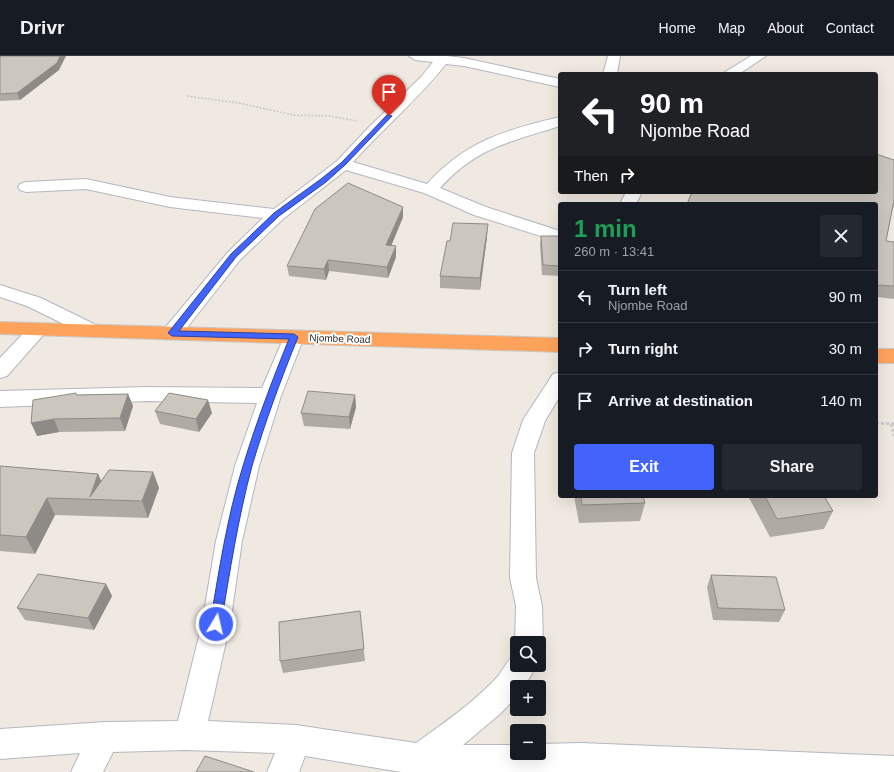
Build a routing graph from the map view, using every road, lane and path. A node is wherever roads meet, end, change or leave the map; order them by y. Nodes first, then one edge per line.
1 (415, 56) edge
2 (614, 56) edge
3 (760, 56) edge
4 (443, 59) junction
5 (610, 72) edge
6 (732, 72) edge
7 (558, 82) edge
8 (187, 96) dead end
9 (558, 122) edge
10 (378, 126) junction
11 (343, 164) junction
12 (26, 187) dead end
13 (430, 190) junction
14 (277, 215) junction
15 (558, 236) edge
16 (0, 291) edge
17 (0, 328) edge
18 (38, 329) junction
19 (91, 330) junction
20 (172, 333) junction
21 (294, 337) junction
22 (558, 345) edge
23 (878, 356) edge
24 (894, 356) edge
25 (0, 371) edge
26 (558, 382) edge
27 (270, 396) junction
28 (0, 399) edge
29 (878, 423) edge
30 (893, 424) edge
31 (894, 436) edge
32 (529, 636) edge
33 (519, 672) edge
34 (190, 734) junction
35 (105, 737) junction
36 (296, 740) junction
37 (0, 744) edge
38 (420, 759) junction
39 (582, 765) edge
40 (894, 771) edge
41 (88, 772) edge
42 (283, 772) edge

1 - 4 street
2 - 5 street
3 - 6 street
4 - 7 street
4 - 10 street
8 - 10 path
9 - 13 street
10 - 11 street
11 - 13 street
11 - 14 street
12 - 14 street
13 - 15 street
14 - 20 street
16 - 19 street
17 - 18 highway, Njombe Road
18 - 19 highway, Njombe Road
18 - 25 street
19 - 20 highway, Njombe Road
20 - 21 highway, Njombe Road
21 - 22 highway, Njombe Road
21 - 27 street
23 - 24 highway
26 - 32 street
27 - 28 street
27 - 34 street
29 - 30 path
30 - 31 path
33 - 38 street
34 - 35 street
34 - 36 street
35 - 37 street
35 - 41 street
36 - 38 street
36 - 42 street
38 - 39 street
39 - 40 street

